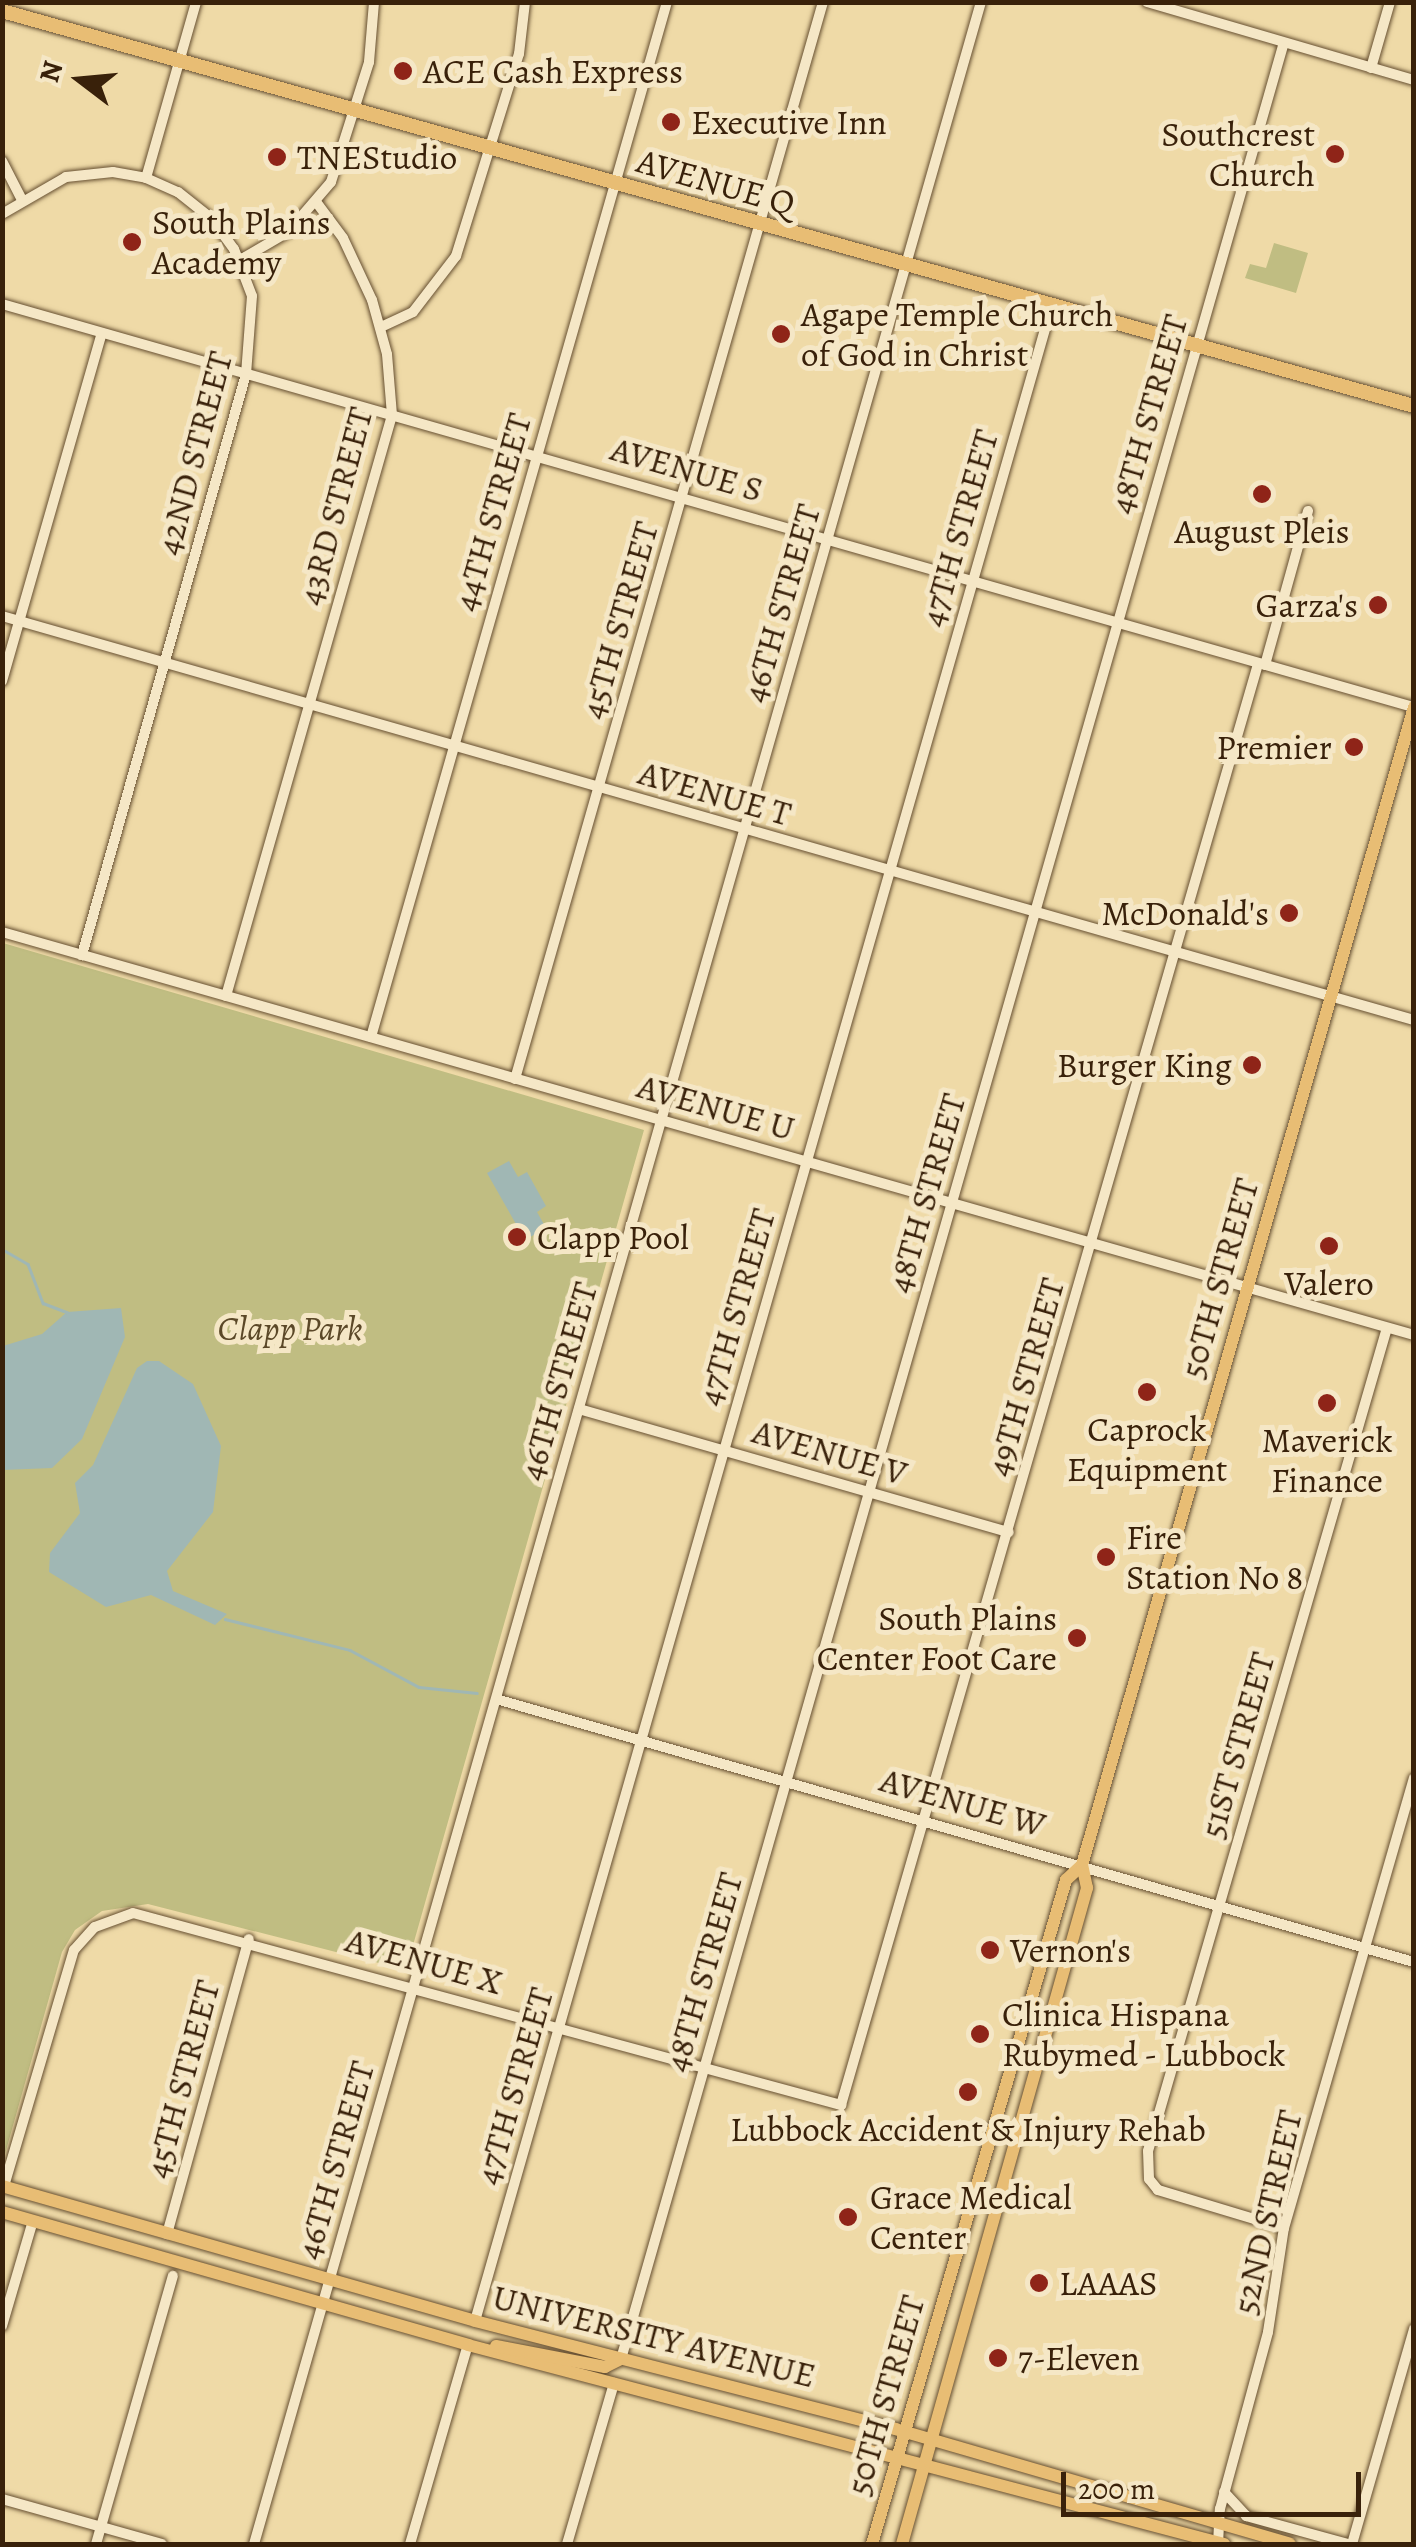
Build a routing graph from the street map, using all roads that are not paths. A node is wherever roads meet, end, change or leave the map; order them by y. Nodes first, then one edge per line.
1 (196, 2) edge
2 (374, 2) edge
3 (525, 2) edge
4 (667, 2) edge
5 (824, 2) edge
6 (981, 2) edge
7 (1147, 2) edge
8 (1390, 2) edge
9 (2, 12) edge
10 (1284, 43) junction
11 (179, 62) junction
12 (1371, 68) junction
13 (1414, 80) edge
14 (356, 111) junction
15 (492, 150) junction
16 (2, 162) edge
17 (146, 178) junction
18 (614, 184) junction
19 (22, 198) junction
20 (317, 203) junction
21 (2, 214) edge
22 (760, 226) junction
23 (240, 260) junction
24 (906, 266) junction
25 (2, 304) edge
26 (1051, 308) junction
27 (380, 327) junction
28 (102, 333) junction
29 (1196, 348) junction
30 (246, 374) junction
31 (1414, 406) edge
32 (392, 415) junction
33 (538, 454) junction
34 (683, 496) junction
35 (1308, 511) dead end
36 (828, 538) junction
37 (972, 580) junction
38 (2, 616) edge
39 (20, 621) junction
40 (1118, 621) junction
41 (164, 662) junction
42 (1262, 664) junction
43 (2, 681) edge
44 (309, 704) junction
45 (1413, 707) edge
46 (454, 746) junction
47 (599, 788) junction
48 (744, 830) junction
49 (890, 871) junction
50 (1035, 912) junction
51 (2, 932) edge
52 (1176, 952) junction
53 (82, 955) junction
54 (226, 996) junction
55 (1331, 996) junction
56 (1414, 1020) edge
57 (371, 1038) junction
58 (515, 1079) junction
59 (661, 1120) junction
60 (806, 1162) junction
61 (951, 1203) junction
62 (1092, 1244) junction
63 (1247, 1288) junction
64 (1386, 1328) junction
65 (1414, 1335) edge
66 (578, 1409) junction
67 (724, 1450) junction
68 (869, 1492) junction
69 (1009, 1532) junction
70 (496, 1699) junction
71 (641, 1740) junction
72 (1414, 1778) edge
73 (786, 1780) junction
74 (926, 1820) junction
75 (1082, 1865) junction
76 (1219, 1906) junction
77 (249, 1939) junction
78 (1365, 1948) junction
79 (1414, 1962) edge
80 (414, 1986) junction
81 (558, 2028) junction
82 (703, 2070) junction
83 (841, 2105) joint
84 (3, 2186) edge
85 (2, 2212) edge
86 (33, 2221) junction
87 (1284, 2228) junction
88 (167, 2234) junction
89 (174, 2276) dead end
90 (330, 2280) junction
91 (323, 2304) junction
92 (475, 2321) junction
93 (2, 2326) edge
94 (1414, 2329) edge
95 (468, 2345) junction
96 (621, 2359) junction
97 (614, 2382) junction
98 (733, 2386) junction
99 (728, 2409) junction
100 (905, 2432) junction
101 (932, 2440) junction
102 (898, 2454) junction
103 (926, 2462) junction
104 (1224, 2492) junction
105 (2, 2500) edge
106 (1218, 2524) junction
107 (101, 2528) junction
108 (96, 2544) edge
109 (162, 2544) edge
110 (254, 2544) edge
111 (410, 2544) edge
112 (567, 2544) edge
113 (872, 2544) edge
114 (902, 2544) edge
115 (1220, 2544) edge
116 (1290, 2544) edge
117 (1350, 2544) edge

1 - 11 street
2 - 14 street
3 - 15 street
4 - 18 street, 44TH STREET
5 - 22 street, 45TH STREET
6 - 24 street, 46TH STREET
7 - 10 street
8 - 12 street
9 - 11 highway, AVENUE Q
10 - 12 street
10 - 29 street, 48TH STREET
11 - 14 highway, AVENUE Q
11 - 17 street
12 - 13 street
14 - 15 highway, AVENUE Q
14 - 20 street
15 - 18 highway, AVENUE Q
15 - 27 street
16 - 19 street
17 - 19 street
17 - 23 street
18 - 22 highway, AVENUE Q
18 - 33 street, 44TH STREET
19 - 21 street
20 - 23 street
20 - 27 street, 43RD STREET
22 - 24 highway, AVENUE Q
22 - 34 street, 45TH STREET
23 - 30 street, 42ND STREET
24 - 26 highway, AVENUE Q
24 - 36 street, 46TH STREET
25 - 28 street, AVENUE S
26 - 29 highway, AVENUE Q
26 - 37 street, 47TH STREET
27 - 32 street, 43RD STREET
28 - 30 street, AVENUE S
28 - 39 street
29 - 31 highway, AVENUE Q
29 - 40 street, 48TH STREET
30 - 32 street, AVENUE S
30 - 41 street, 42ND STREET
32 - 33 street, AVENUE S
32 - 44 street, 43RD STREET
33 - 34 street, AVENUE S
33 - 46 street, 44TH STREET
34 - 36 street, AVENUE S
34 - 47 street, 45TH STREET
35 - 42 street, 49TH STREET
36 - 37 street, AVENUE S
36 - 48 street, 46TH STREET
37 - 40 street, AVENUE S
37 - 49 street, 47TH STREET
38 - 39 street, AVENUE T
39 - 41 street, AVENUE T
39 - 43 street
40 - 42 street, AVENUE S
40 - 50 street, 48TH STREET
41 - 44 street, AVENUE T
41 - 53 street, 42ND STREET
42 - 45 street, AVENUE S
42 - 52 street, 49TH STREET
44 - 46 street, AVENUE T
44 - 54 street, 43RD STREET
45 - 55 main road, 50TH STREET
46 - 47 street, AVENUE T
46 - 57 street, 44TH STREET
47 - 48 street, AVENUE T
47 - 58 street, 45TH STREET
48 - 49 street, AVENUE T
48 - 59 street, 46TH STREET
49 - 50 street, AVENUE T
49 - 60 street, 47TH STREET
50 - 52 street, AVENUE T
50 - 61 street, 48TH STREET
51 - 53 street, AVENUE U
52 - 55 street, AVENUE T
52 - 62 street, 49TH STREET
53 - 54 street, AVENUE U
54 - 57 street, AVENUE U
55 - 56 street, AVENUE T
55 - 63 main road, 50TH STREET
57 - 58 street, AVENUE U
58 - 59 street, AVENUE U
59 - 60 street, AVENUE U
59 - 66 street, 46TH STREET
60 - 61 street, AVENUE U
60 - 67 street, 47TH STREET
61 - 62 street, AVENUE U
61 - 68 street, 48TH STREET
62 - 63 street, AVENUE U
62 - 69 street, 49TH STREET
63 - 64 street, AVENUE U
63 - 75 main road, 50TH STREET
64 - 65 street, AVENUE U
64 - 76 street, 51ST STREET
66 - 67 street, AVENUE V
66 - 70 street, 46TH STREET
67 - 68 street, AVENUE V
67 - 71 street, 47TH STREET
68 - 69 street, AVENUE V
68 - 73 street, 48TH STREET
69 - 74 street, 49TH STREET
70 - 71 street, AVENUE W
70 - 80 street, 46TH STREET
71 - 73 street, AVENUE W
71 - 81 street, 47TH STREET
72 - 78 street, 52ND STREET
73 - 74 street, AVENUE W
73 - 82 street, 48TH STREET
74 - 75 street, AVENUE W
74 - 83 street, 49TH STREET
75 - 76 street, AVENUE W
75 - 100 main road, 50TH STREET
75 - 101 main road, 50TH STREET
76 - 78 street, AVENUE W
76 - 87 street, 51ST STREET
77 - 80 street, AVENUE X
77 - 84 street, AVENUE X
77 - 88 street, 45TH STREET
78 - 79 street, AVENUE W
78 - 87 street, 52ND STREET
80 - 81 street, AVENUE X
80 - 90 street, 46TH STREET
81 - 82 street, AVENUE X
81 - 92 street, 47TH STREET
82 - 83 street, AVENUE X
82 - 96 street, 48TH STREET
84 - 88 main road, UNIVERSITY AVENUE
85 - 86 main road, UNIVERSITY AVENUE
86 - 91 main road, UNIVERSITY AVENUE
86 - 93 street
87 - 104 street, 52ND STREET
88 - 90 main road, UNIVERSITY AVENUE
89 - 107 street
90 - 91 street, 46TH STREET
90 - 92 main road, UNIVERSITY AVENUE
91 - 95 main road, UNIVERSITY AVENUE
91 - 110 street, 46TH STREET
92 - 96 main road, UNIVERSITY AVENUE
94 - 117 street
95 - 96 main road
95 - 97 main road, UNIVERSITY AVENUE
95 - 111 street
96 - 98 main road, UNIVERSITY AVENUE
97 - 99 main road, UNIVERSITY AVENUE
97 - 112 street
98 - 99 main road
98 - 100 main road, UNIVERSITY AVENUE
99 - 102 main road, UNIVERSITY AVENUE
100 - 101 main road, UNIVERSITY AVENUE
100 - 102 main road, 50TH STREET
101 - 103 main road, 50TH STREET
101 - 106 main road, UNIVERSITY AVENUE
102 - 103 main road, UNIVERSITY AVENUE
102 - 113 main road, 50TH STREET
103 - 114 main road, 50TH STREET
103 - 115 main road, UNIVERSITY AVENUE
104 - 106 street, 52ND STREET
104 - 117 street
105 - 107 street
106 - 115 street, 52ND STREET
106 - 116 main road, UNIVERSITY AVENUE
107 - 108 street
107 - 109 street

